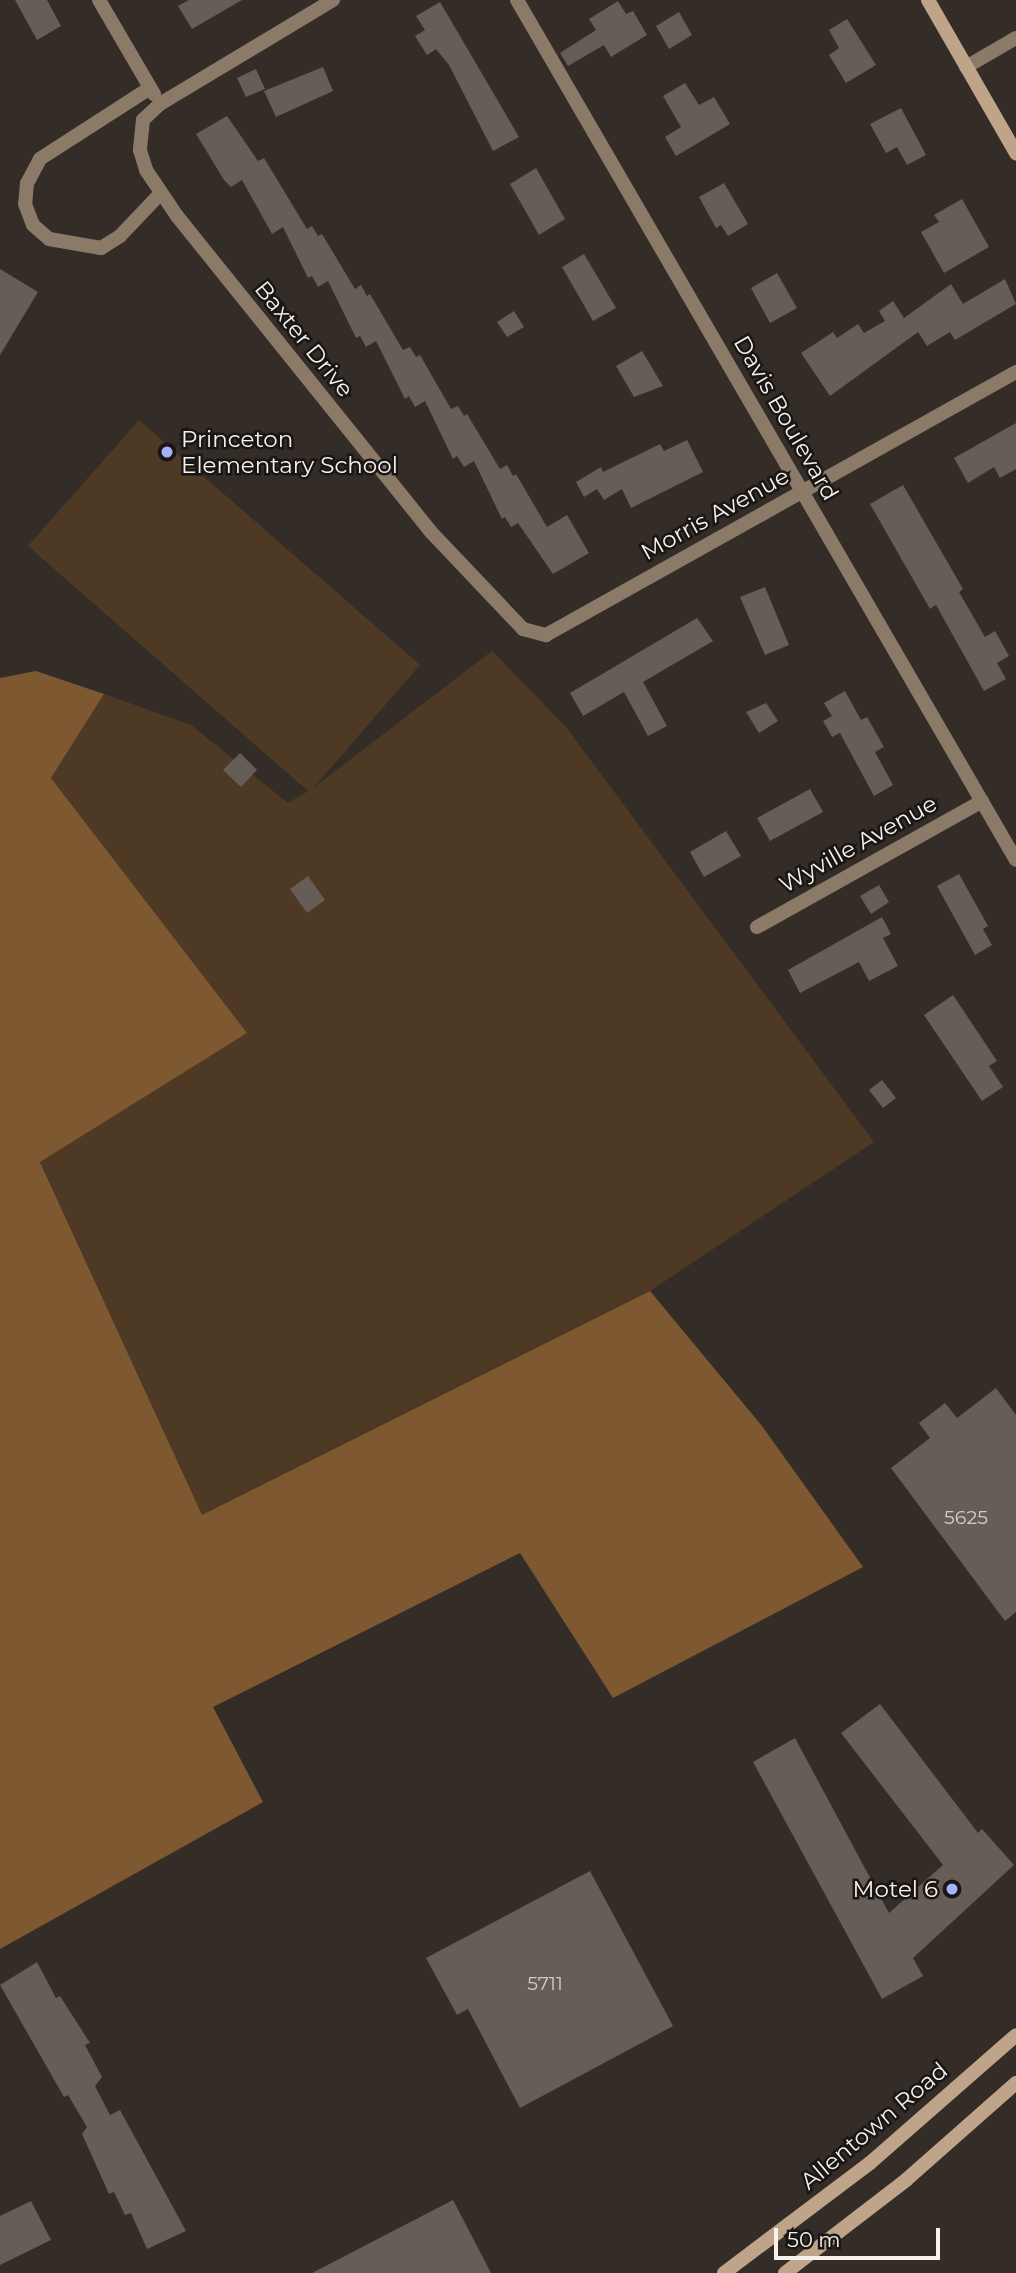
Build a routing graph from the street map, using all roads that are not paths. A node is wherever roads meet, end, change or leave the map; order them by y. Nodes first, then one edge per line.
1 (99, 0) edge
2 (333, 0) edge
3 (517, 0) edge
4 (928, 0) edge
5 (1016, 38) edge
6 (966, 66) junction
7 (150, 88) junction
8 (160, 104) junction
9 (1016, 153) edge
10 (162, 193) junction
11 (1016, 372) edge
12 (803, 492) junction
13 (546, 635) joint
14 (982, 801) junction
15 (1016, 860) edge
16 (757, 927) dead end
17 (1016, 2035) edge
18 (1016, 2083) edge
19 (724, 2273) edge
20 (785, 2273) edge

1 - 7 street
2 - 8 street
3 - 12 street, Davis Boulevard
4 - 6 main road
5 - 6 street
6 - 9 main road
7 - 8 street
7 - 10 street
8 - 10 street, Baxter Drive
10 - 13 street, Baxter Drive
11 - 12 street, Morris Avenue
12 - 13 street, Morris Avenue
12 - 14 street, Davis Boulevard
14 - 15 street, Davis Boulevard
14 - 16 street, Wyville Avenue
17 - 19 main road, Allentown Road
18 - 20 main road

